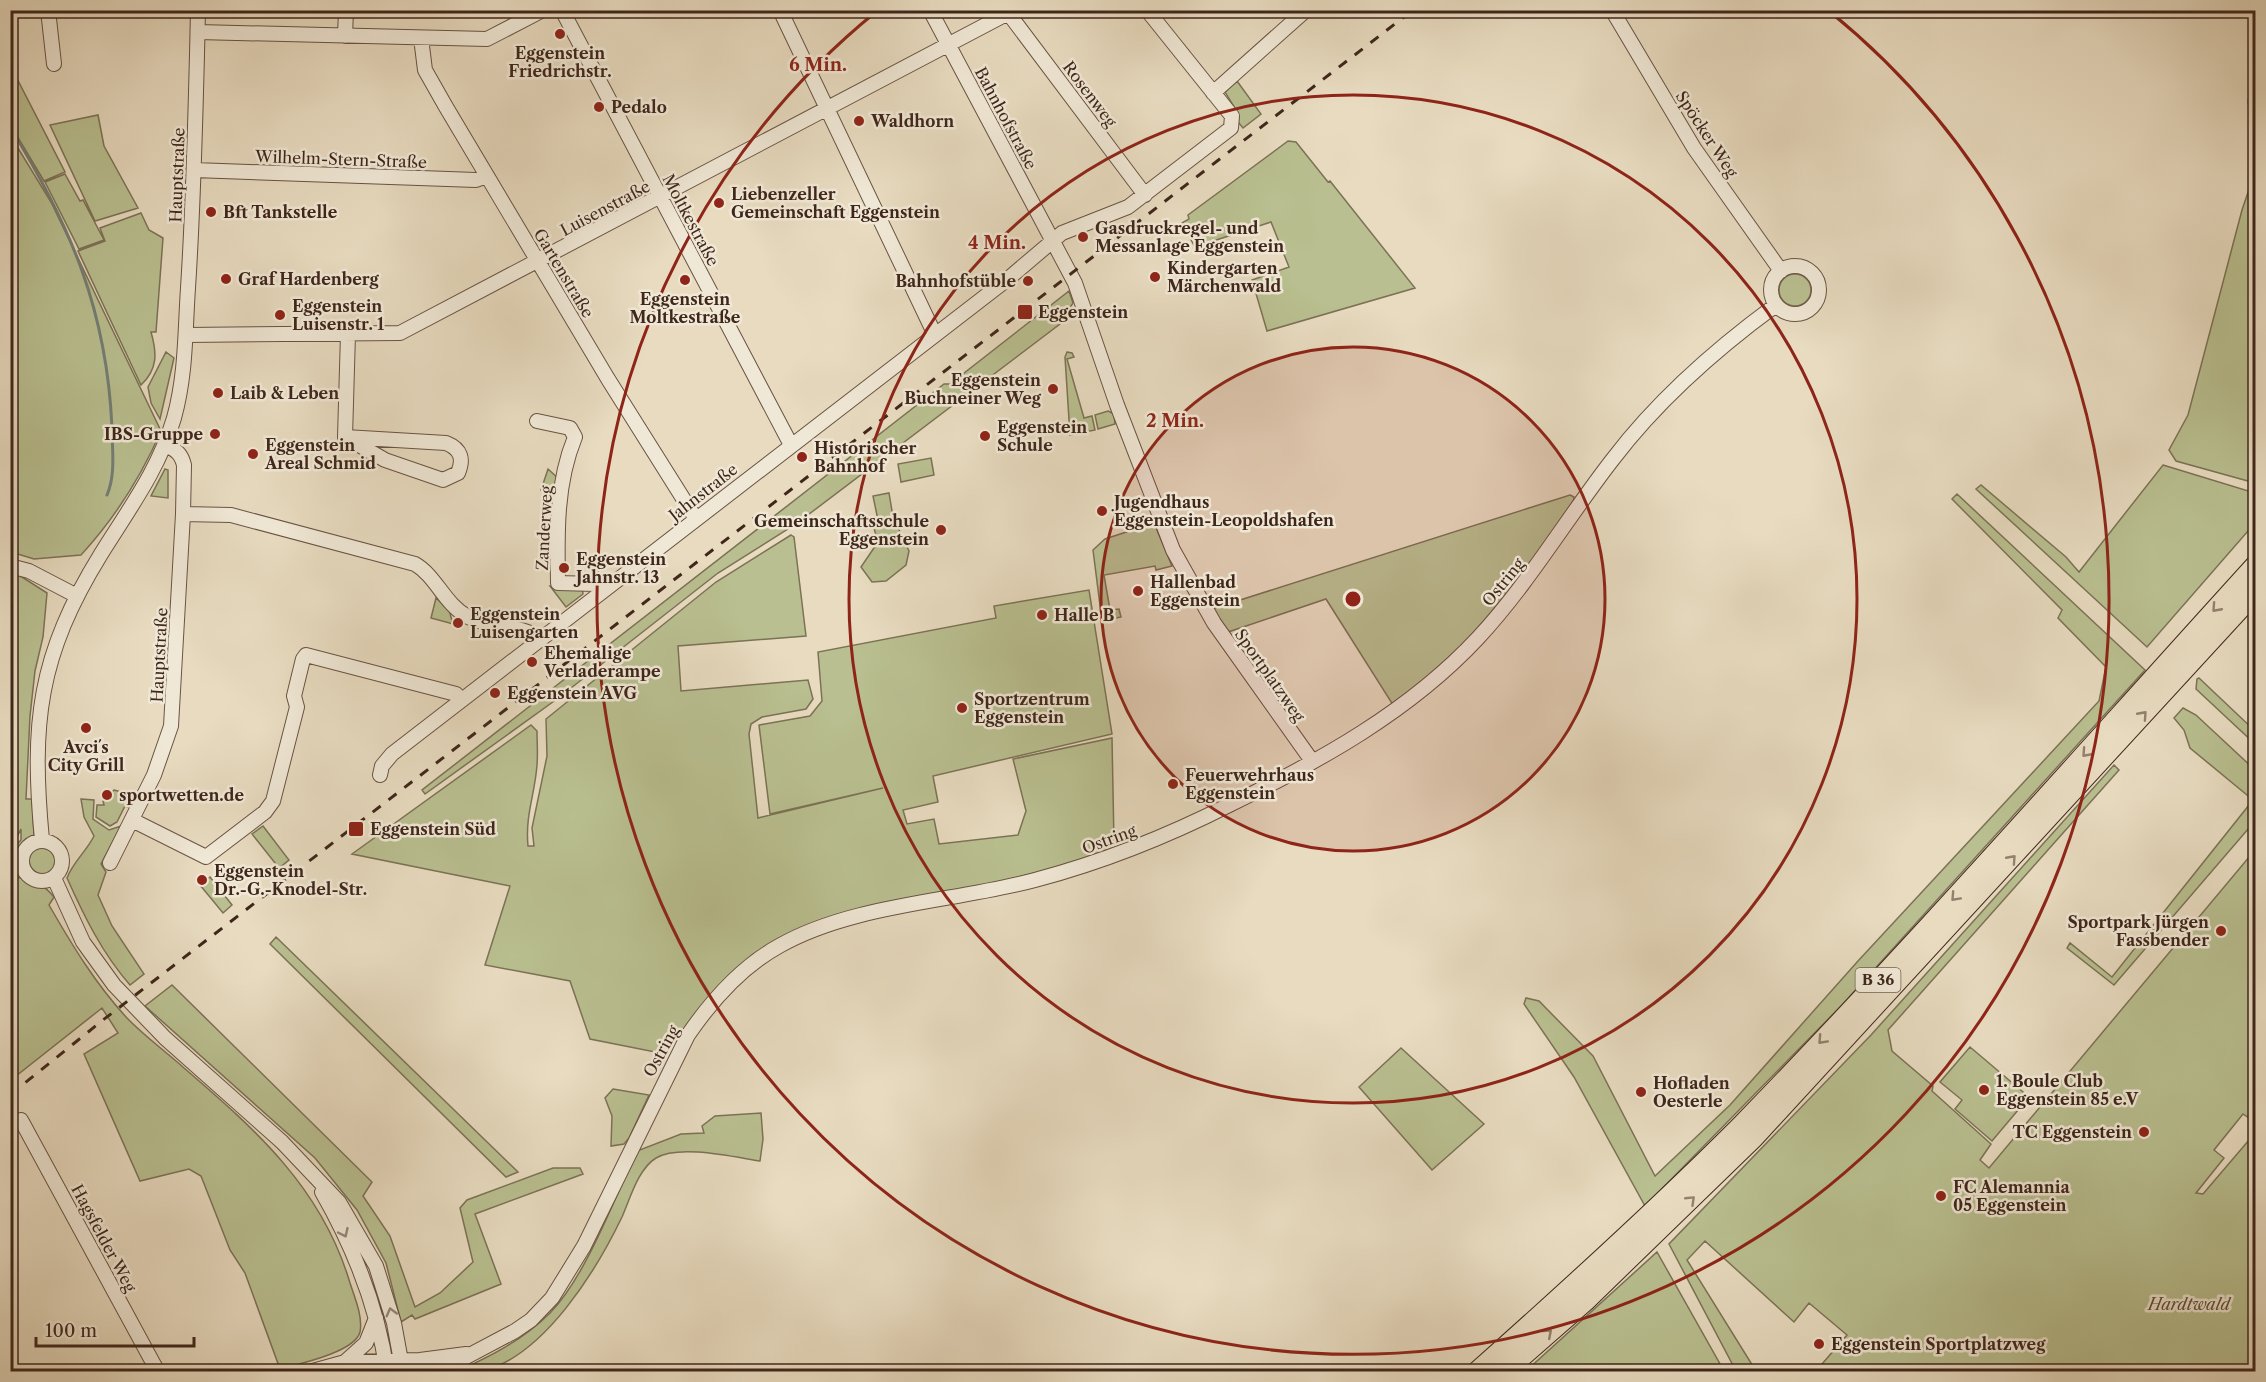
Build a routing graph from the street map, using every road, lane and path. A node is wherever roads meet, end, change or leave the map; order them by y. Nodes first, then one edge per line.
1 (48, 10) edge
2 (198, 10) edge
3 (346, 10) edge
4 (543, 10) edge
5 (562, 10) edge
6 (780, 10) edge
7 (930, 10) edge
8 (1147, 10) edge
9 (1306, 10) edge
10 (1612, 10) edge
11 (1012, 12) edge
12 (198, 32) junction
13 (345, 36) junction
14 (421, 38) junction
15 (948, 45) junction
16 (54, 64) dead end
17 (1213, 93) junction
18 (826, 110) junction
19 (194, 170) junction
20 (487, 176) junction
21 (1145, 195) junction
22 (660, 197) junction
23 (1052, 241) junction
24 (538, 262) junction
25 (1781, 271) junction
26 (1776, 305) junction
27 (348, 334) junction
28 (186, 335) junction
29 (935, 335) junction
30 (537, 421) dead end
31 (345, 437) junction
32 (165, 445) junction
33 (792, 445) junction
34 (183, 514) junction
35 (696, 519) junction
36 (2256, 565) edge
37 (10, 566) edge
38 (2256, 591) edge
39 (602, 592) junction
40 (77, 596) junction
41 (540, 639) junction
42 (461, 700) junction
43 (1312, 761) junction
44 (380, 775) dead end
45 (132, 820) junction
46 (42, 840) junction
47 (110, 863) dead end
48 (23, 868) junction
49 (10, 875) edge
50 (54, 878) junction
51 (21, 1120) dead end
52 (310, 1173) junction
53 (376, 1318) junction
54 (469, 1354) junction
55 (345, 1362) junction
56 (386, 1366) edge
57 (403, 1366) edge
58 (158, 1371) edge
59 (309, 1371) edge
60 (435, 1371) edge
61 (1477, 1371) edge
62 (1504, 1371) edge

1 - 16 street
2 - 12 street, Hauptstraße
3 - 13 street
4 - 14 street
5 - 22 street, Moltkestraße
6 - 18 street
7 - 15 street, Bahnhofstraße
8 - 17 street, Jahnstraße
9 - 17 street
10 - 25 street, Spöcker Weg
11 - 15 street, Luisenstraße
11 - 21 street, Rosenweg
12 - 13 street
12 - 19 street, Hauptstraße
13 - 14 street
14 - 20 street, Gartenstraße
15 - 18 street, Luisenstraße
15 - 23 street, Bahnhofstraße
17 - 21 street, Jahnstraße
18 - 22 street, Luisenstraße
18 - 29 street
19 - 20 street, Wilhelm-Stern-Straße
19 - 28 street, Hauptstraße
20 - 24 street, Gartenstraße
21 - 23 street, Jahnstraße
22 - 24 street, Luisenstraße
22 - 33 street, Moltkestraße
23 - 29 street, Jahnstraße
23 - 43 street, Sportplatzweg
24 - 27 street, Luisenstraße
24 - 35 street, Gartenstraße
25 - 26 street
25 - 26 street
26 - 43 street, Ostring
27 - 28 street, Luisenstraße
27 - 31 street
28 - 32 street, Hauptstraße
29 - 33 street, Jahnstraße
30 - 39 street, Zanderweg
31 - 31 street
32 - 34 street, Hauptstraße
32 - 40 street, Hauptstraße
33 - 35 street, Jahnstraße
34 - 41 street
34 - 45 street, Hauptstraße
35 - 39 street, Jahnstraße
36 -> 61 highway, B 36
37 - 40 street
62 -> 38 highway, B 36
39 - 41 street, Jahnstraße
40 - 46 street, Hauptstraße
41 - 42 street, Jahnstraße
42 - 44 street, Jahnstraße
42 - 45 street
43 - 54 street, Ostring
45 - 47 street, Hauptstraße
46 - 48 street
46 - 50 street
48 - 49 street
48 - 50 street
50 - 52 street
51 - 58 street, Hagsfelder Weg
52 -> 53 street
57 -> 52 street
53 - 55 street
53 - 56 street
54 - 57 street, Ostring
54 - 60 street, Ostring
55 - 56 street
55 - 59 street
56 - 57 street, Ostring

